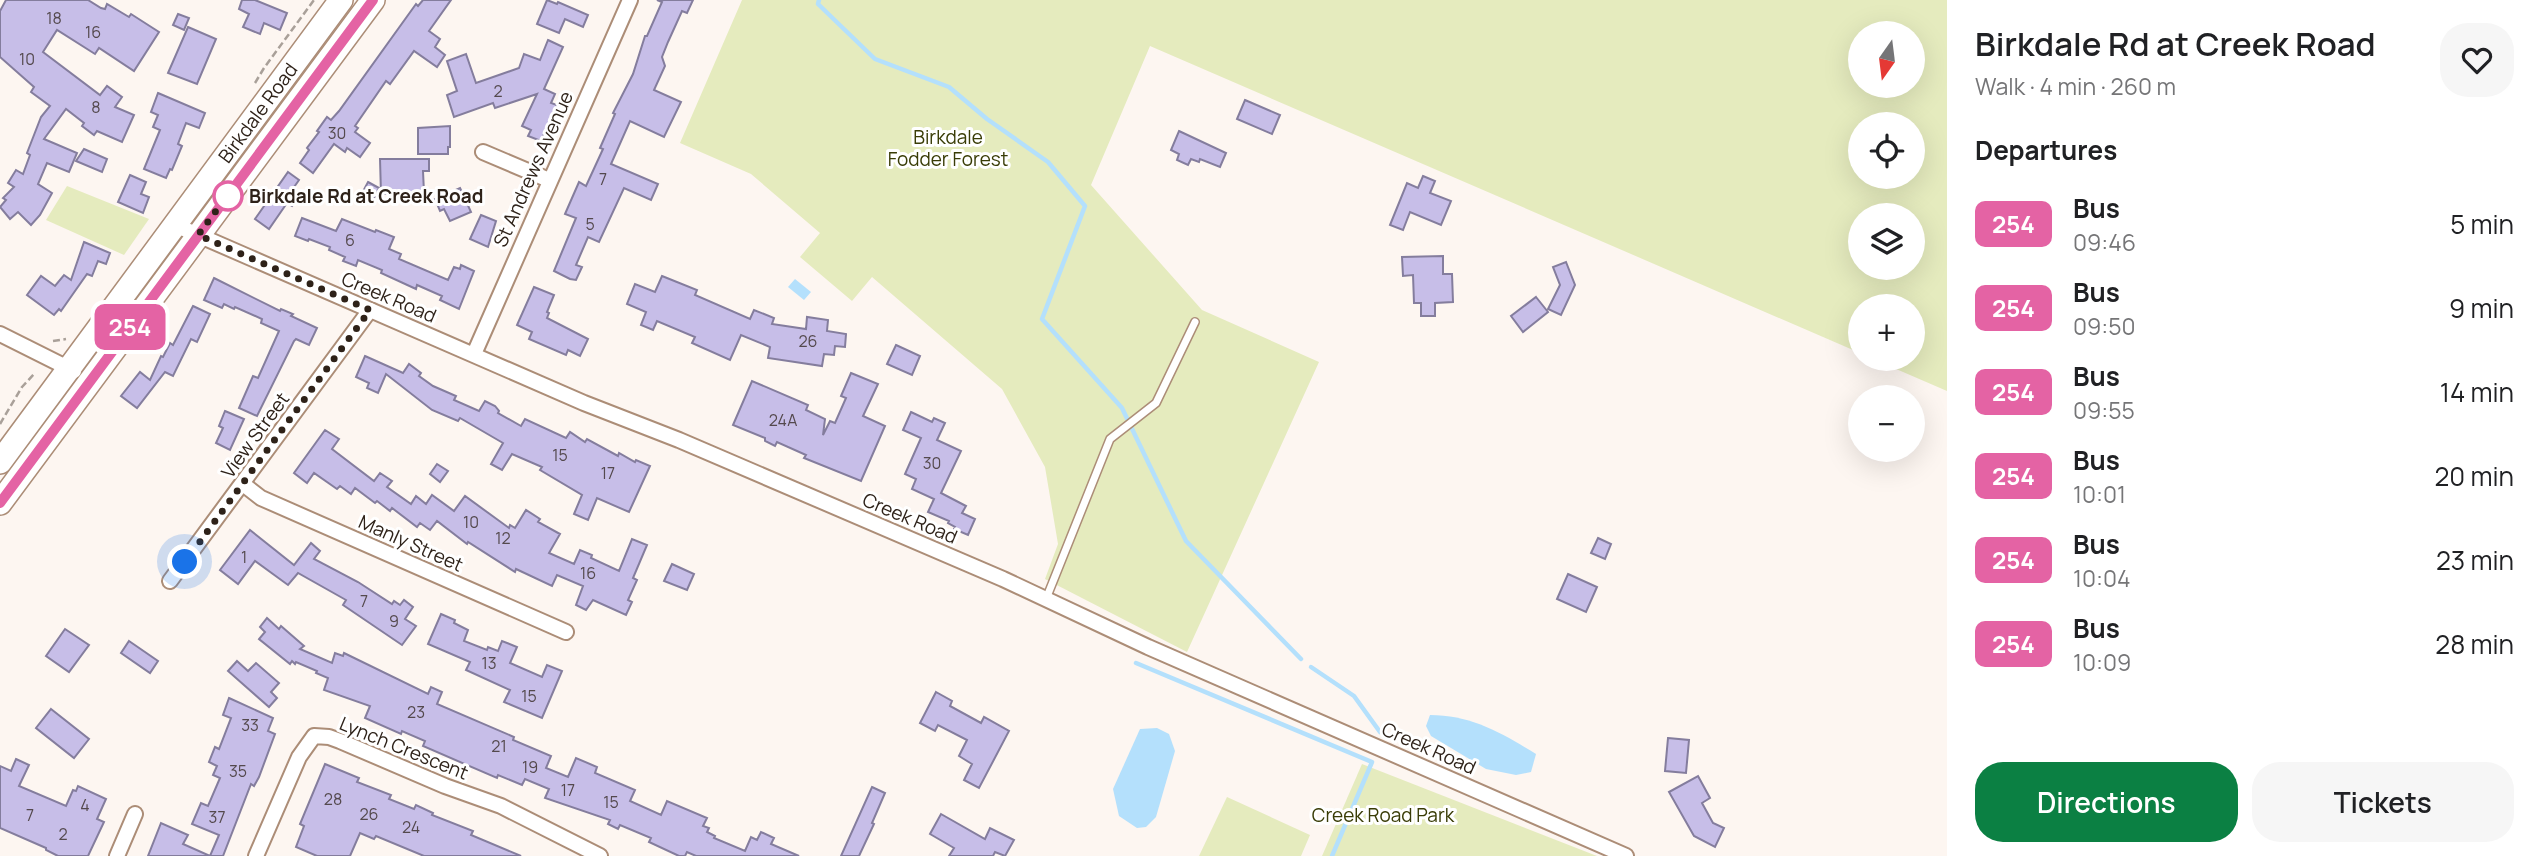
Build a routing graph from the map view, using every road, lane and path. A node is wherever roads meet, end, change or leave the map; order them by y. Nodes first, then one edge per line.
1 (341, 0) edge
2 (373, 0) edge
3 (630, 0) edge
4 (483, 152) dead end
5 (549, 180) junction
6 (175, 225) junction
7 (198, 235) junction
8 (370, 310) junction
9 (1195, 322) dead end
10 (0, 334) edge
11 (474, 354) junction
12 (69, 369) junction
13 (35, 373) dead end
14 (91, 380) junction
15 (0, 424) edge
16 (0, 462) edge
17 (243, 484) junction
18 (0, 503) edge
19 (170, 581) dead end
20 (1046, 599) junction
21 (566, 632) dead end
22 (135, 814) dead end
23 (117, 856) edge
24 (256, 856) edge
25 (600, 856) edge
26 (1626, 856) edge

1 - 6 main road, Birkdale Road
2 - 7 main road, Birkdale Road
3 - 5 street, St Andrews Avenue
4 - 5 street
5 - 11 street, St Andrews Avenue
6 - 7 street, Creek Road
6 - 12 main road, Birkdale Road
7 - 8 street, Creek Road
7 - 14 main road, Birkdale Road
8 - 11 street, Creek Road
8 - 17 street, View Street
9 - 20 lane
10 - 12 street
11 - 20 street, Creek Road
12 - 14 street
12 - 16 main road, Birkdale Road
13 - 15 path
14 - 18 main road, Birkdale Road
17 - 19 street, View Street
17 - 21 street, Manly Street
20 - 26 street, Creek Road
22 - 23 street
24 - 25 street, Lynch Crescent

